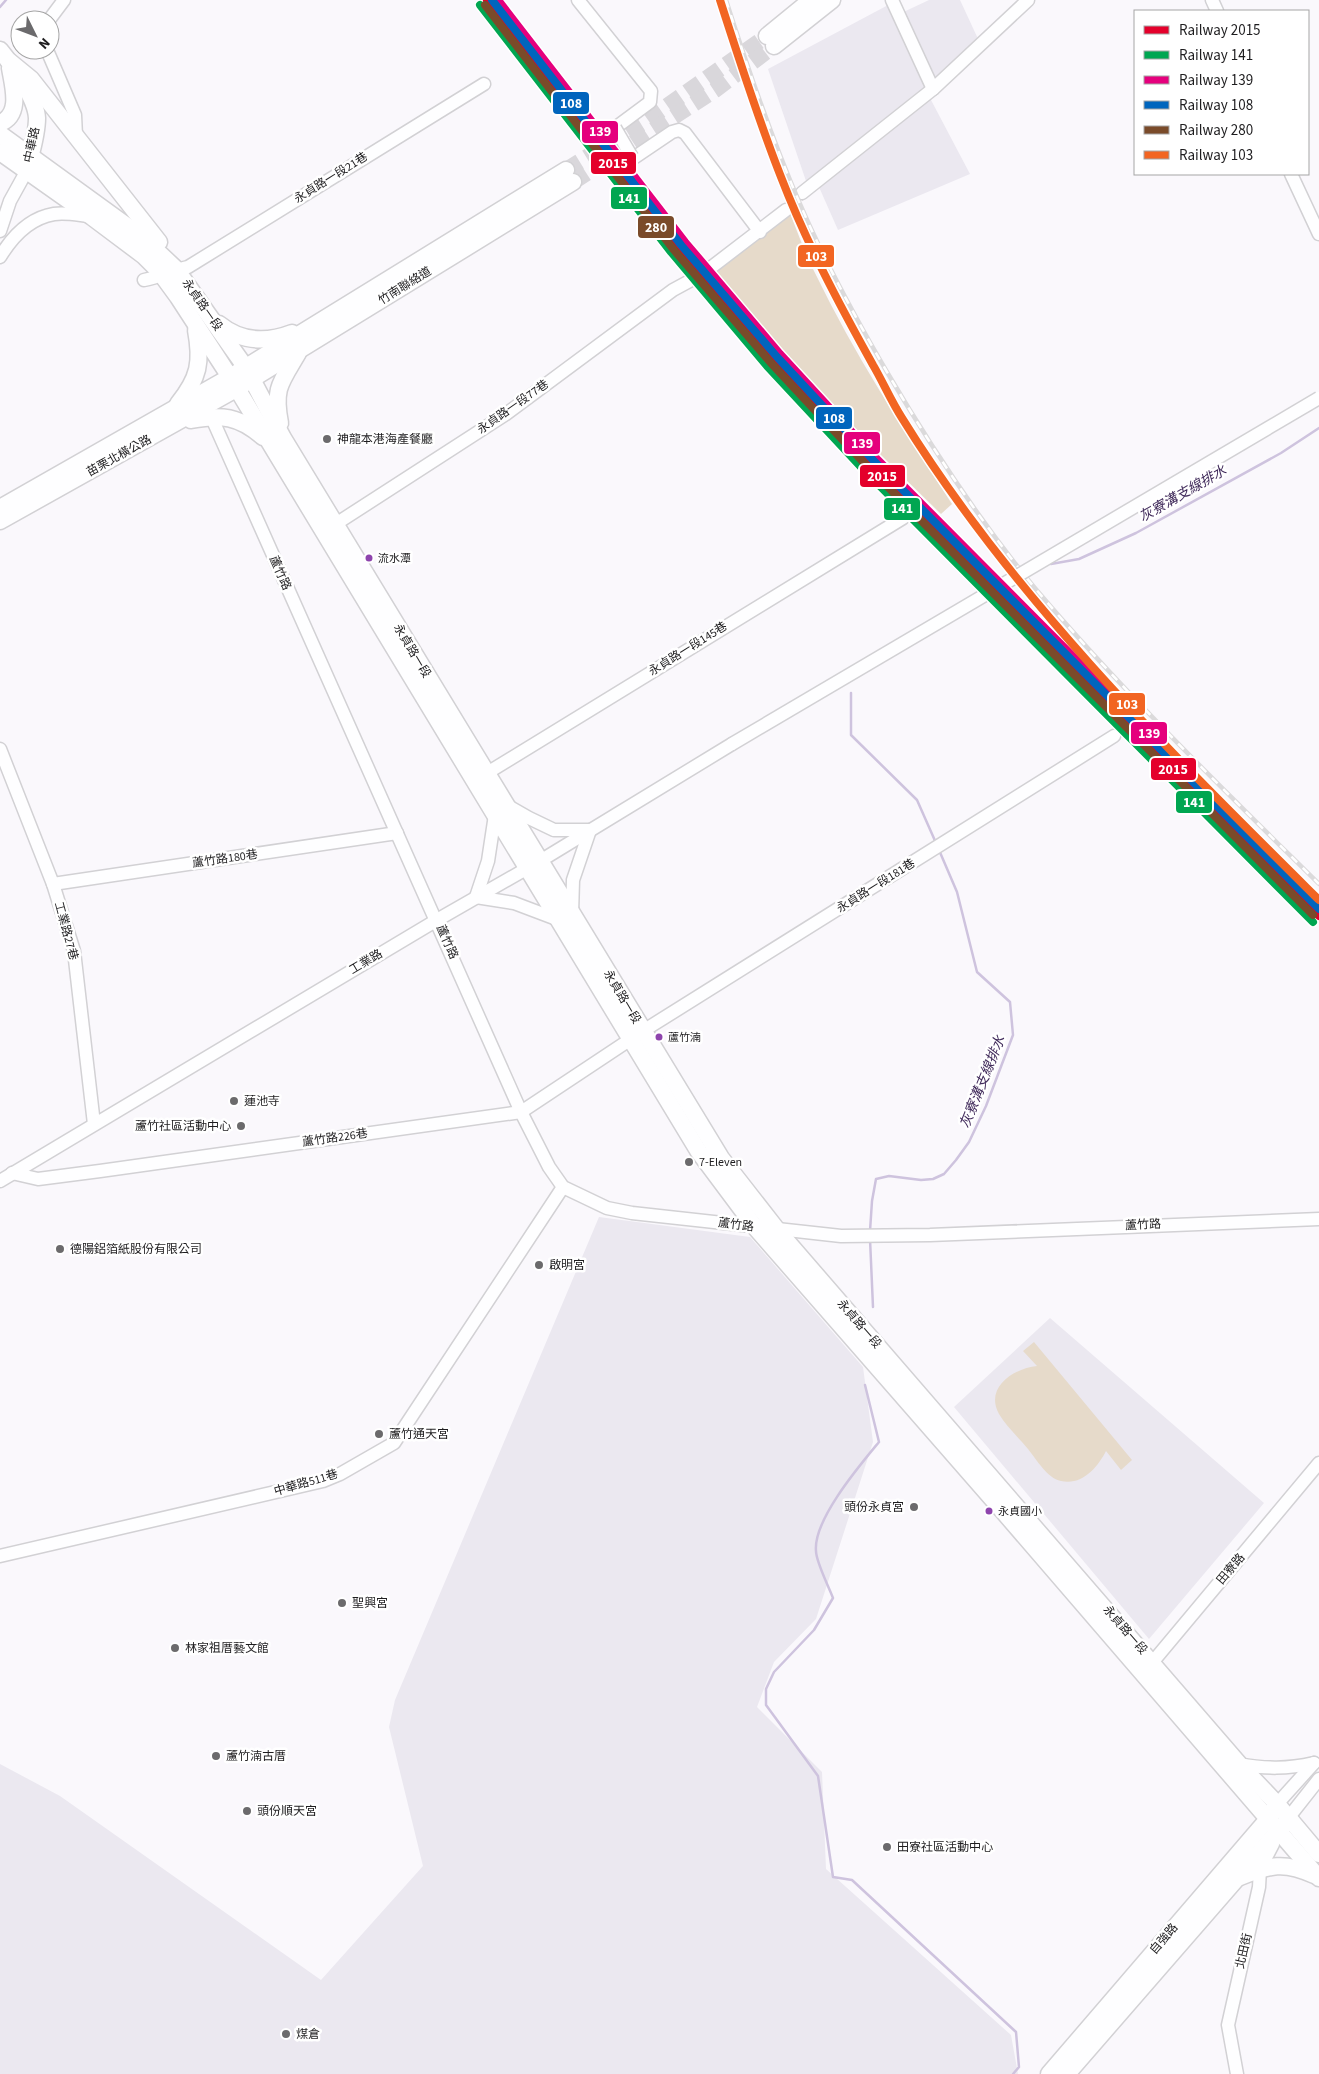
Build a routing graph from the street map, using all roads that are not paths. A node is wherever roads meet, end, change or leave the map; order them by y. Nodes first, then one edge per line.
1 (578, 0) edge
2 (811, 0) edge
3 (832, 0) edge
4 (892, 0) edge
5 (1028, 0) edge
6 (5, 55) edge
7 (51, 60) edge
8 (484, 84) dead end
9 (934, 89) junction
10 (0, 123) edge
11 (0, 134) edge
12 (76, 136) junction
13 (0, 152) edge
14 (28, 164) junction
15 (1291, 175) edge
16 (802, 193) tunnel mouth
17 (786, 210) tunnel mouth
18 (92, 216) junction
19 (0, 231) edge
20 (760, 232) junction
21 (1319, 234) edge
22 (0, 257) edge
23 (713, 266) tunnel mouth
24 (169, 273) junction
25 (697, 277) tunnel mouth
26 (144, 280) dead end
27 (202, 319) junction
28 (320, 322) junction
29 (300, 351) junction
30 (249, 374) junction
31 (233, 383) junction
32 (1319, 398) edge
33 (211, 416) junction
34 (176, 417) junction
35 (277, 441) junction
36 (0, 508) edge
37 (903, 518) dead end
38 (0, 521) edge
39 (330, 528) junction
40 (1114, 736) dead end
41 (0, 749) edge
42 (480, 777) junction
43 (500, 810) junction
44 (590, 830) junction
45 (397, 833) junction
46 (534, 864) junction
47 (53, 884) junction
48 (476, 897) junction
49 (566, 917) junction
50 (437, 920) junction
51 (637, 1035) junction
52 (521, 1112) junction
53 (94, 1124) junction
54 (12, 1173) junction
55 (0, 1180) edge
56 (563, 1187) junction
57 (1319, 1219) edge
58 (755, 1227) junction
59 (778, 1230) junction
60 (1319, 1463) edge
61 (0, 1556) edge
62 (1054, 1560) junction
63 (1148, 1668) junction
64 (1316, 1760) edge
65 (1239, 1764) junction
66 (1319, 1779) edge
67 (1277, 1804) junction
68 (1289, 1817) junction
69 (1268, 1819) junction
70 (1279, 1833) junction
71 (1319, 1854) edge
72 (1260, 1869) junction
73 (1319, 1878) edge
74 (1236, 1879) junction
75 (1049, 2074) edge
76 (1067, 2074) edge
77 (1237, 2074) edge

1 - 20 street, bridge
2 - 3 main road
4 - 9 street
5 - 9 street
6 - 10 main road
6 - 12 main road
6 - 14 main road, 中華路
7 - 12 street
8 - 24 street, 永貞路一段21巷
9 - 16 street
11 - 14 main road, 永貞路一段
12 - 24 main road
13 - 14 main road, 永貞路一段
14 - 18 main road, 永貞路一段
14 - 19 street, 中華路
14 - 24 main road, 永貞路一段
15 - 21 street
17 - 20 street
18 - 22 street
18 - 24 main road, 永貞路一段
20 - 23 street
24 - 26 street, 永貞路一段21巷
24 - 27 main road, 永貞路一段
25 - 39 street, 永貞路一段77巷
27 - 28 main road
27 - 30 main road, 永貞路一段
27 - 31 main road, 永貞路一段
27 - 34 main road
28 - 29 main road, 竹南聯絡道
28 - 30 main road, 竹南聯絡道
29 - 30 main road, 竹南聯絡道
29 - 35 main road
30 - 31 main road, 竹南聯絡道
30 - 35 main road, 永貞路一段
31 - 34 main road, 苗栗北橫公路
31 - 35 main road, 永貞路一段
32 - 44 street, 工業路, bridge
33 - 34 main road
33 - 35 main road
33 - 45 street, 蘆竹路
34 - 36 main road, 苗栗北橫公路
34 - 38 main road, 苗栗北橫公路
35 - 39 main road, 永貞路一段
37 - 42 street, 永貞路一段145巷
39 - 42 main road, 永貞路一段
40 - 51 street, 永貞路一段181巷
41 - 47 street, 工業路27巷
42 - 43 main road, 永貞路一段
43 - 44 street
43 - 46 main road, 永貞路一段
43 - 48 street
44 - 46 street, 工業路
44 - 49 street
45 - 47 street, 蘆竹路180巷
45 - 50 street, 蘆竹路
46 - 48 street, 工業路
46 - 49 main road, 永貞路一段
47 - 53 street, 工業路27巷
48 - 49 street
48 - 50 street, 工業路
49 - 51 main road, 永貞路一段
50 - 52 street, 蘆竹路
50 - 53 street, 工業路
51 - 52 street, 蘆竹路226巷
51 - 58 main road, 永貞路一段
51 - 59 main road, 永貞路一段
52 - 54 street, 蘆竹路226巷
52 - 56 street, 蘆竹路
53 - 54 street, 工業路
54 - 55 street, 工業路
56 - 58 street, 蘆竹路
56 - 61 street, 中華路511巷
57 - 59 street, 蘆竹路
58 - 59 street, 蘆竹路
58 - 62 main road, 永貞路一段
59 - 62 main road, 永貞路一段
60 - 63 street, 田寮路
62 - 63 main road, 永貞路一段
63 - 65 main road, 永貞路一段
63 - 69 main road, 永貞路一段
64 - 65 street
64 - 67 street
65 - 67 main road, 永貞路一段
66 - 68 street
67 - 68 main road, 永貞路一段
67 - 69 main road, 自強路
68 - 70 main road, 自強路
68 - 71 main road, 永貞路一段
69 - 70 main road, 永貞路一段
69 - 75 main road, 自強路
70 - 72 street, 北田街
70 - 73 main road
70 - 74 main road, 自強路
72 - 73 main road
72 - 74 main road
72 - 77 street, 北田街
74 - 76 main road, 自強路

